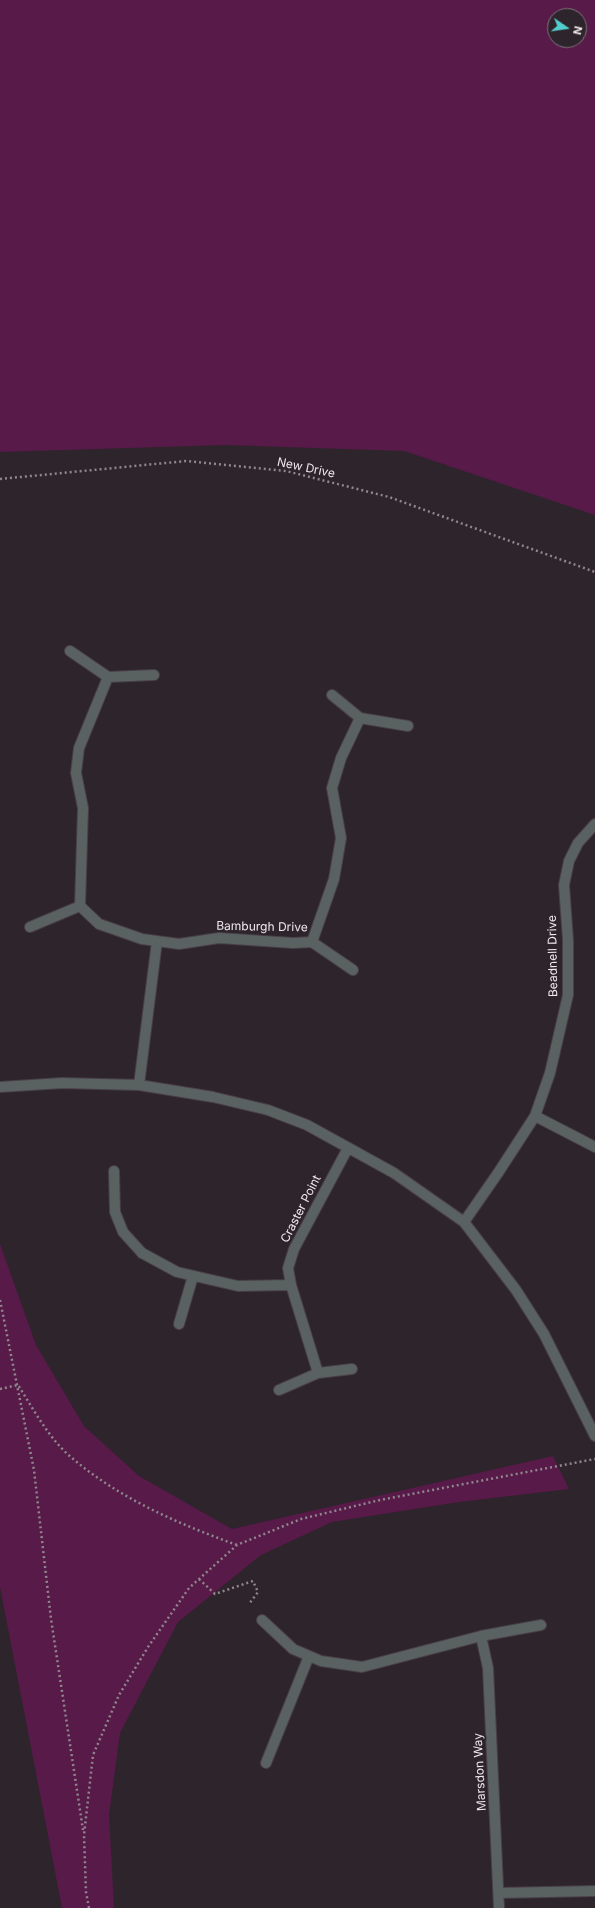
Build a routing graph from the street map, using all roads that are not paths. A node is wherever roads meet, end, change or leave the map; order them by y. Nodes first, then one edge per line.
1 (70, 651) dead end
2 (154, 675) dead end
3 (108, 677) junction
4 (332, 695) dead end
5 (360, 718) junction
6 (408, 726) dead end
7 (595, 824) edge
8 (80, 906) junction
9 (30, 927) dead end
10 (157, 941) junction
11 (312, 942) junction
12 (353, 970) dead end
13 (139, 1085) junction
14 (0, 1087) edge
15 (535, 1116) junction
16 (595, 1147) edge
17 (348, 1148) junction
18 (114, 1171) dead end
19 (464, 1222) junction
20 (193, 1276) junction
21 (291, 1285) junction
22 (179, 1324) dead end
23 (352, 1369) dead end
24 (318, 1373) junction
25 (279, 1390) dead end
26 (595, 1436) edge
27 (262, 1620) road end
28 (541, 1625) dead end
29 (481, 1636) junction
30 (309, 1656) junction
31 (266, 1763) dead end
32 (595, 1891) edge
33 (499, 1893) junction
34 (499, 1908) edge

1 - 3 street
2 - 3 street
3 - 8 street
4 - 5 street
5 - 6 street
5 - 11 street, Bamburgh Drive
7 - 15 street, Beadnell Drive
8 - 9 street
8 - 10 street, Bamburgh Drive
10 - 11 street, Bamburgh Drive
10 - 13 street
11 - 12 street
13 - 14 street
13 - 17 street
15 - 16 street
15 - 19 street, Beadnell Drive
17 - 19 street
17 - 21 street, Craster Point
18 - 20 street
19 - 26 street
20 - 21 street
20 - 22 street
21 - 24 street, Craster Point
23 - 24 street
24 - 25 street
27 - 30 street
28 - 29 street
29 - 30 street
29 - 33 street, Marsdon Way
30 - 31 street
32 - 33 street
33 - 34 street, Marsdon Way

